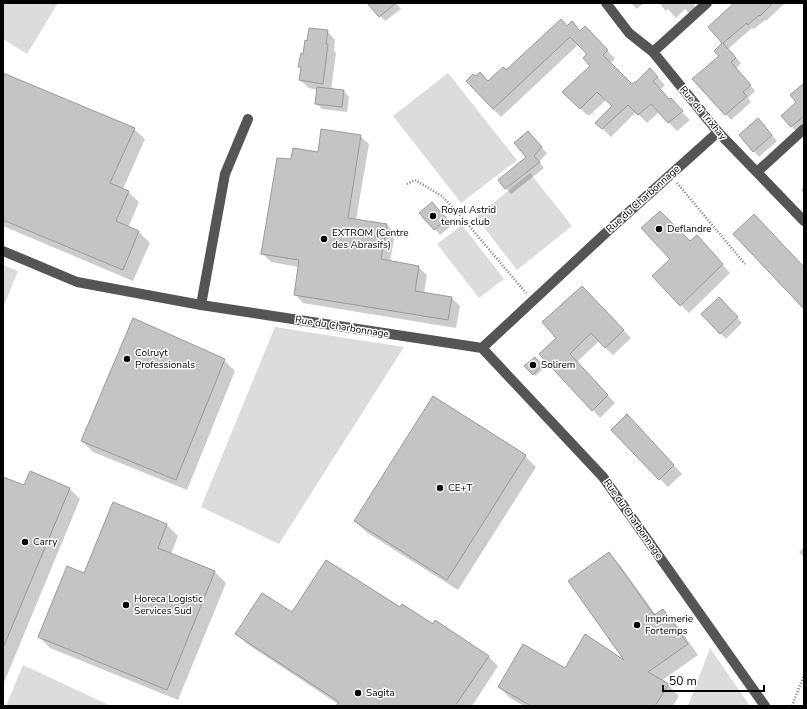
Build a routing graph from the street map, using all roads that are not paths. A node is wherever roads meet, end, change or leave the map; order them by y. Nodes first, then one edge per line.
1 (606, 3) edge
2 (706, 3) edge
3 (653, 52) junction
4 (248, 119) dead end
5 (804, 129) edge
6 (718, 132) junction
7 (757, 172) junction
8 (804, 221) edge
9 (3, 251) edge
10 (201, 305) junction
11 (482, 348) junction
12 (765, 706) edge

1 - 3 street, Rue du Trixhay
2 - 3 street
3 - 6 street, Rue du Trixhay
4 - 10 street
5 - 7 street
6 - 7 street, Rue du Trixhay
6 - 11 street, Rue du Charbonnage
7 - 8 street, Rue du Trixhay
9 - 10 street, Rue du Charbonnage
10 - 11 street, Rue du Charbonnage
11 - 12 street, Rue du Charbonnage

